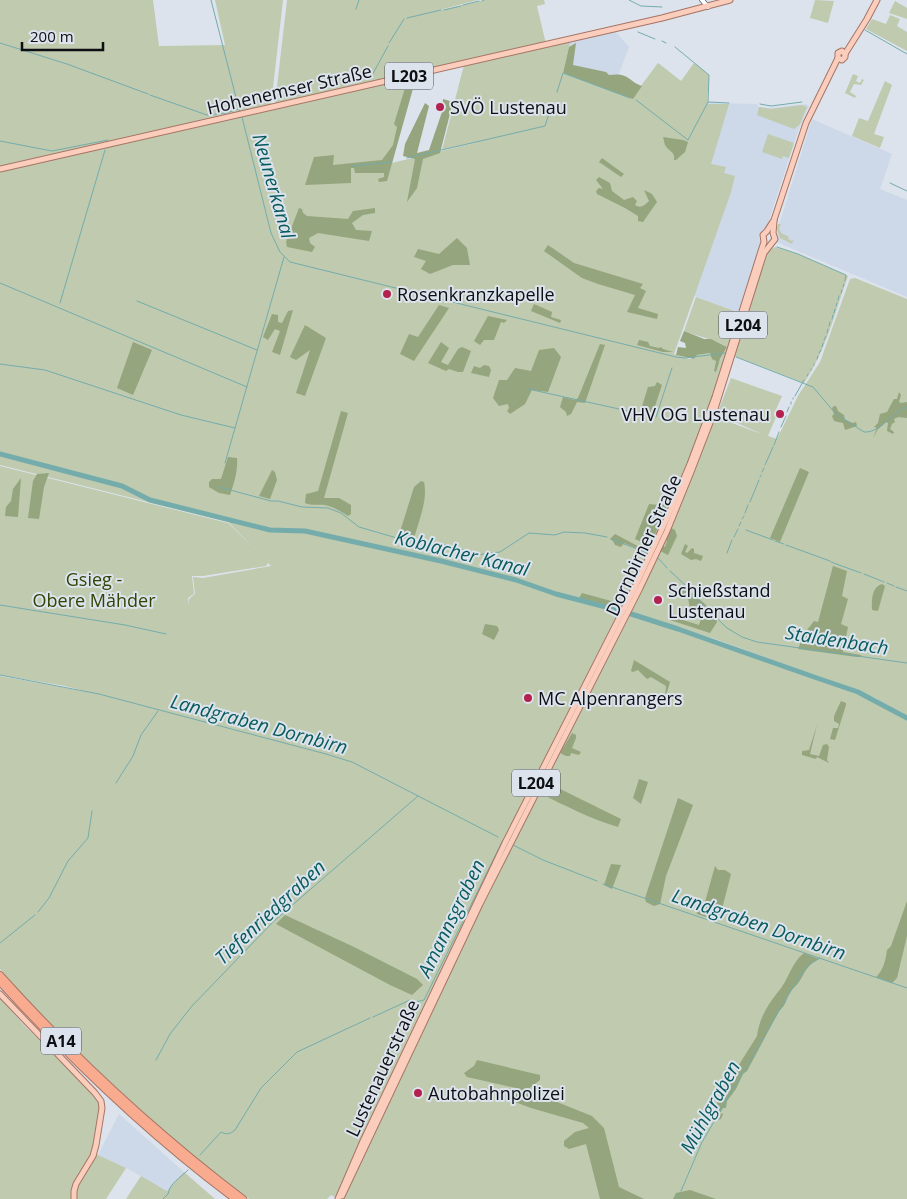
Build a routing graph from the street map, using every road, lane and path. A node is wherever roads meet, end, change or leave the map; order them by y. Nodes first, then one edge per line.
1 (702, 0) edge
2 (730, 0) edge
3 (877, 0) edge
4 (708, 6) junction
5 (0, 169) edge
6 (770, 232) junction
7 (767, 243) junction
8 (507, 844) joint
9 (1, 978) edge
10 (0, 994) edge
11 (123, 1103) junction
12 (344, 1189) junction
13 (223, 1190) junction
14 (74, 1199) edge
15 (230, 1199) edge
16 (235, 1199) edge
17 (243, 1199) edge
18 (332, 1199) edge
19 (341, 1199) edge

1 - 4 street
2 - 4 main road, Hohenemser Straße / L203
3 - 6 main road, Dornbirner Straße / L204
4 - 5 main road, Hohenemser Straße / L203
6 - 7 main road, Dornbirner Straße / L204
6 - 7 main road, Dornbirner Straße / L204
7 - 8 main road, Dornbirner Straße / L204
8 - 12 main road, Lustenauerstraße / L204
9 - 11 highway, A14
10 - 14 main road
11 - 13 highway, A14
11 - 17 highway, A14
12 - 18 main road, L204
12 - 19 main road, Lustenauerstraße / L204
13 - 15 highway
13 - 16 highway, A14

